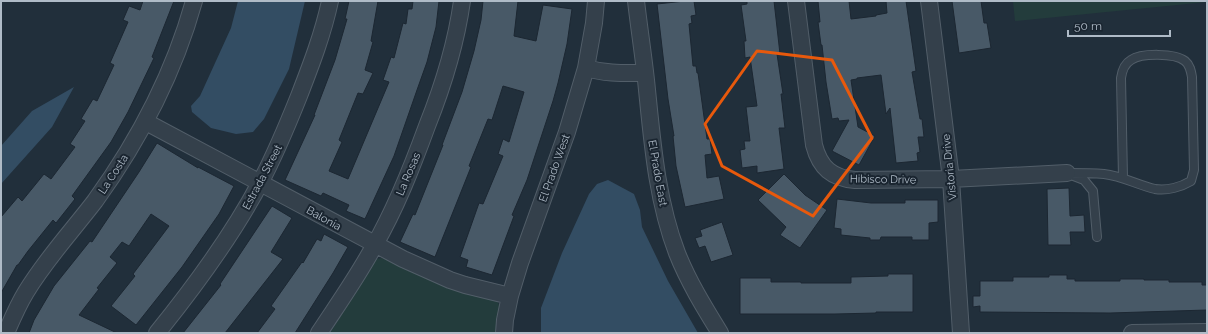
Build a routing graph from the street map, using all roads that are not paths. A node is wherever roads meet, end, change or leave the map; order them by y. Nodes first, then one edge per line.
1 (194, 1) edge
2 (330, 1) edge
3 (462, 1) edge
4 (596, 1) edge
5 (636, 1) edge
6 (796, 1) edge
7 (929, 1) edge
8 (586, 68) junction
9 (645, 73) junction
10 (146, 122) junction
11 (1066, 173) junction
12 (1123, 178) junction
13 (951, 179) junction
14 (260, 183) junction
15 (1097, 237) dead end
16 (375, 245) junction
17 (510, 296) junction
18 (1207, 332) edge
19 (6, 333) edge
20 (157, 333) edge
21 (319, 333) edge
22 (504, 333) edge
23 (720, 333) edge
24 (961, 333) edge
25 (1132, 333) edge

1 - 10 street, La Costa
2 - 14 street, Estrada Street
3 - 16 street, La Rosas
4 - 8 street, El Prado West
5 - 9 street, El Prado East
6 - 13 street, Hibisco Drive
7 - 13 street, Vistoria Drive
8 - 9 street
8 - 17 street, El Prado West
9 - 23 street, El Prado East
10 - 14 street, Balonia
10 - 19 street, La Costa
11 - 12 lane
11 - 13 street, Hibisco Drive
11 - 15 lane
12 - 12 lane
13 - 24 street, Vistoria Drive
14 - 16 street, Balonia
14 - 20 street, Estrada Street
16 - 17 street, Balonia
16 - 21 street, La Rosas
17 - 22 street, El Prado West
18 - 25 street

